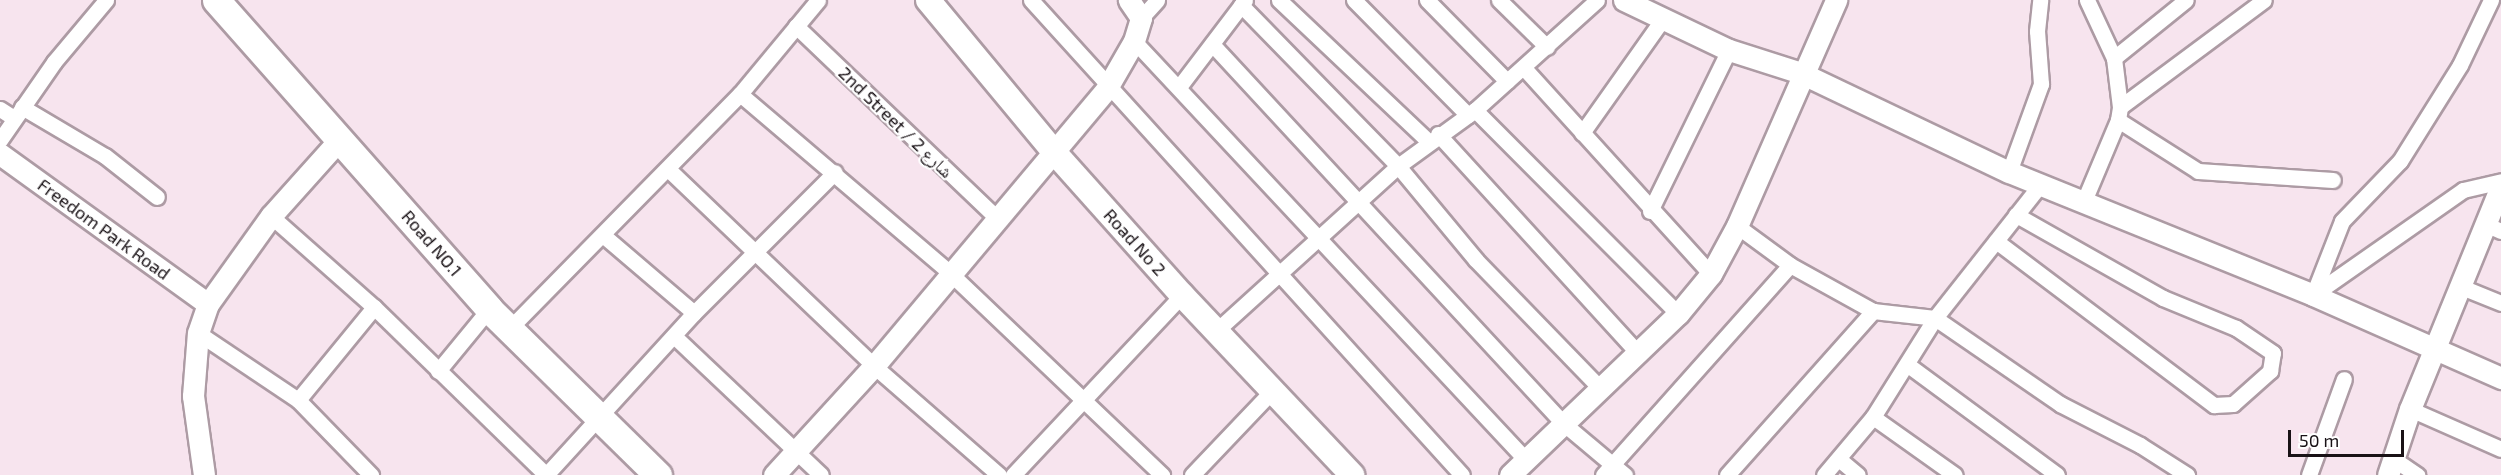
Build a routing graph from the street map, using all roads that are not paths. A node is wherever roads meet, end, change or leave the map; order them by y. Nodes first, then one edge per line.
1 (106, 0) edge
2 (216, 0) edge
3 (818, 0) edge
4 (928, 0) edge
5 (1031, 0) edge
6 (1129, 0) edge
7 (1157, 0) edge
8 (1279, 0) edge
9 (1354, 0) edge
10 (1427, 0) edge
11 (1499, 0) edge
12 (1597, 0) edge
13 (1624, 0) edge
14 (1836, 0) edge
15 (2040, 0) edge
16 (2087, 0) edge
17 (2186, 0) edge
18 (2264, 0) edge
19 (2491, 0) edge
20 (1243, 2) edge
21 (1142, 18) junction
22 (1662, 20) junction
23 (796, 26) junction
24 (1134, 41) junction
25 (1212, 44) junction
26 (1547, 46) junction
27 (1729, 50) junction
28 (2114, 58) junction
29 (1524, 68) junction
30 (1802, 73) junction
31 (1507, 81) junction
32 (1179, 87) junction
33 (1107, 88) junction
34 (740, 94) junction
35 (0, 109) edge
36 (18, 112) junction
37 (1471, 112) junction
38 (2119, 114) junction
39 (1582, 133) junction
40 (1433, 137) junction
41 (341, 138) junction
42 (0, 140) edge
43 (1054, 152) junction
44 (0, 154) edge
45 (1398, 166) junction
46 (668, 169) junction
47 (835, 172) junction
48 (2009, 172) junction
49 (2333, 180) dead end
50 (2501, 181) edge
51 (2041, 184) junction
52 (2501, 186) edge
53 (157, 197) dead end
54 (2084, 201) junction
55 (1357, 203) junction
56 (1650, 211) junction
57 (2016, 215) junction
58 (271, 216) junction
59 (997, 218) junction
60 (1737, 226) junction
61 (2493, 228) edge
62 (604, 236) junction
63 (1318, 238) junction
64 (1996, 241) junction
65 (755, 250) junction
66 (1790, 265) junction
67 (950, 273) junction
68 (1280, 273) junction
69 (1711, 274) junction
70 (2459, 286) junction
71 (1182, 295) junction
72 (2313, 295) junction
73 (2501, 303) edge
74 (208, 304) junction
75 (374, 307) junction
76 (489, 309) junction
77 (1874, 311) junction
78 (694, 313) junction
79 (1678, 314) junction
80 (1935, 318) junction
81 (509, 329) junction
82 (1216, 331) junction
83 (198, 333) junction
84 (674, 336) junction
85 (2434, 349) junction
86 (1637, 352) junction
87 (1908, 364) junction
88 (874, 366) junction
89 (438, 371) junction
90 (2501, 378) edge
91 (2344, 379) dead end
92 (1599, 387) junction
93 (1272, 391) junction
94 (298, 400) junction
95 (1081, 401) junction
96 (2410, 409) junction
97 (1873, 417) junction
98 (597, 418) junction
99 (1563, 423) junction
100 (2501, 449) edge
101 (797, 451) junction
102 (1525, 459) junction
103 (1840, 460) junction
104 (2392, 467) edge
105 (1607, 469) edge
106 (204, 475) edge
107 (371, 475) edge
108 (546, 475) edge
109 (658, 475) edge
110 (774, 475) edge
111 (821, 475) edge
112 (999, 475) edge
113 (1013, 475) edge
114 (1162, 475) edge
115 (1192, 475) edge
116 (1352, 475) edge
117 (1462, 475) edge
118 (1510, 475) edge
119 (1625, 475) edge
120 (1726, 475) edge
121 (1824, 475) edge
122 (1858, 475) edge
123 (1955, 475) edge
124 (2057, 475) edge
125 (2187, 475) edge
126 (2309, 475) edge
127 (2418, 475) edge

1 - 36 street
2 - 41 highway, Road NO.1
3 - 23 street
4 - 43 main road, Road No 2
5 - 33 street
6 - 21 street
7 - 21 street
8 - 40 street
9 - 37 street
10 - 31 street
11 - 26 street
12 - 26 street
13 - 22 street
14 - 30 street
15 - 48 street
16 - 28 street
17 - 28 street
18 - 38 street
19 - 72 street
20 - 25 street
20 - 45 street
21 - 24 street
22 - 27 street
22 - 39 street
23 - 34 street
23 - 59 street, 2nd Street / شارع 2
24 - 32 street
24 - 33 street
25 - 32 street
25 - 55 street
26 - 29 street
27 - 30 street
27 - 56 street
28 - 38 street
29 - 31 street
29 - 39 street
30 - 48 street
30 - 60 street
31 - 37 street
32 - 63 street
33 - 43 street
33 - 68 street
34 - 46 street
34 - 47 street
35 - 36 street
36 - 42 street
36 - 53 street
37 - 40 street
37 - 79 street
38 - 49 street
38 - 54 street
39 - 56 street
40 - 45 street
40 - 86 street
41 - 58 street
41 - 76 highway, Road NO.1
43 - 59 street
43 - 71 main road, Road No 2
44 - 74 street, Freedom Park Road
45 - 55 street
45 - 92 street
46 - 62 street
46 - 65 street
47 - 65 street
47 - 67 street
48 - 51 street
50 - 72 street
51 - 54 street
51 - 57 street
52 - 61 street
54 - 72 street
55 - 63 street
55 - 99 street
56 - 69 street
57 - 64 street
57 - 64 street
58 - 74 street
58 - 75 street
59 - 67 street
60 - 66 street
60 - 69 street
61 - 70 street
62 - 78 street
62 - 81 street
63 - 68 street
63 - 102 street
64 - 80 street
65 - 78 street
65 - 88 street
66 - 77 street
66 - 105 street
67 - 88 street
67 - 95 street
68 - 82 street
68 - 117 street
69 - 79 street
70 - 73 street
70 - 85 street
71 - 82 main road, Road No 2
71 - 95 street
72 - 85 street
74 - 83 street
75 - 89 street
75 - 94 street
76 - 81 highway, Road NO.1
76 - 89 street
77 - 80 street
77 - 120 street
78 - 84 street
79 - 86 street
80 - 87 street
80 - 125 street
81 - 98 highway, Road NO.1
82 - 93 main road, Road No 2
83 - 94 street
83 - 106 street
84 - 98 street
84 - 101 street
85 - 90 street
85 - 96 street
86 - 92 street
87 - 97 street
87 - 124 street
88 - 101 street
88 - 112 street
89 - 108 street
91 - 126 street
92 - 99 street
93 - 115 street
93 - 116 main road, Road No 2
94 - 107 street
95 - 113 street
95 - 114 street
96 - 100 street
96 - 104 street
97 - 103 street
97 - 123 street
98 - 108 street
98 - 109 highway, Road NO.1
99 - 102 street
99 - 105 street
101 - 110 street
101 - 111 street
102 - 118 street
103 - 121 street
103 - 122 street
104 - 127 street
105 - 119 street

